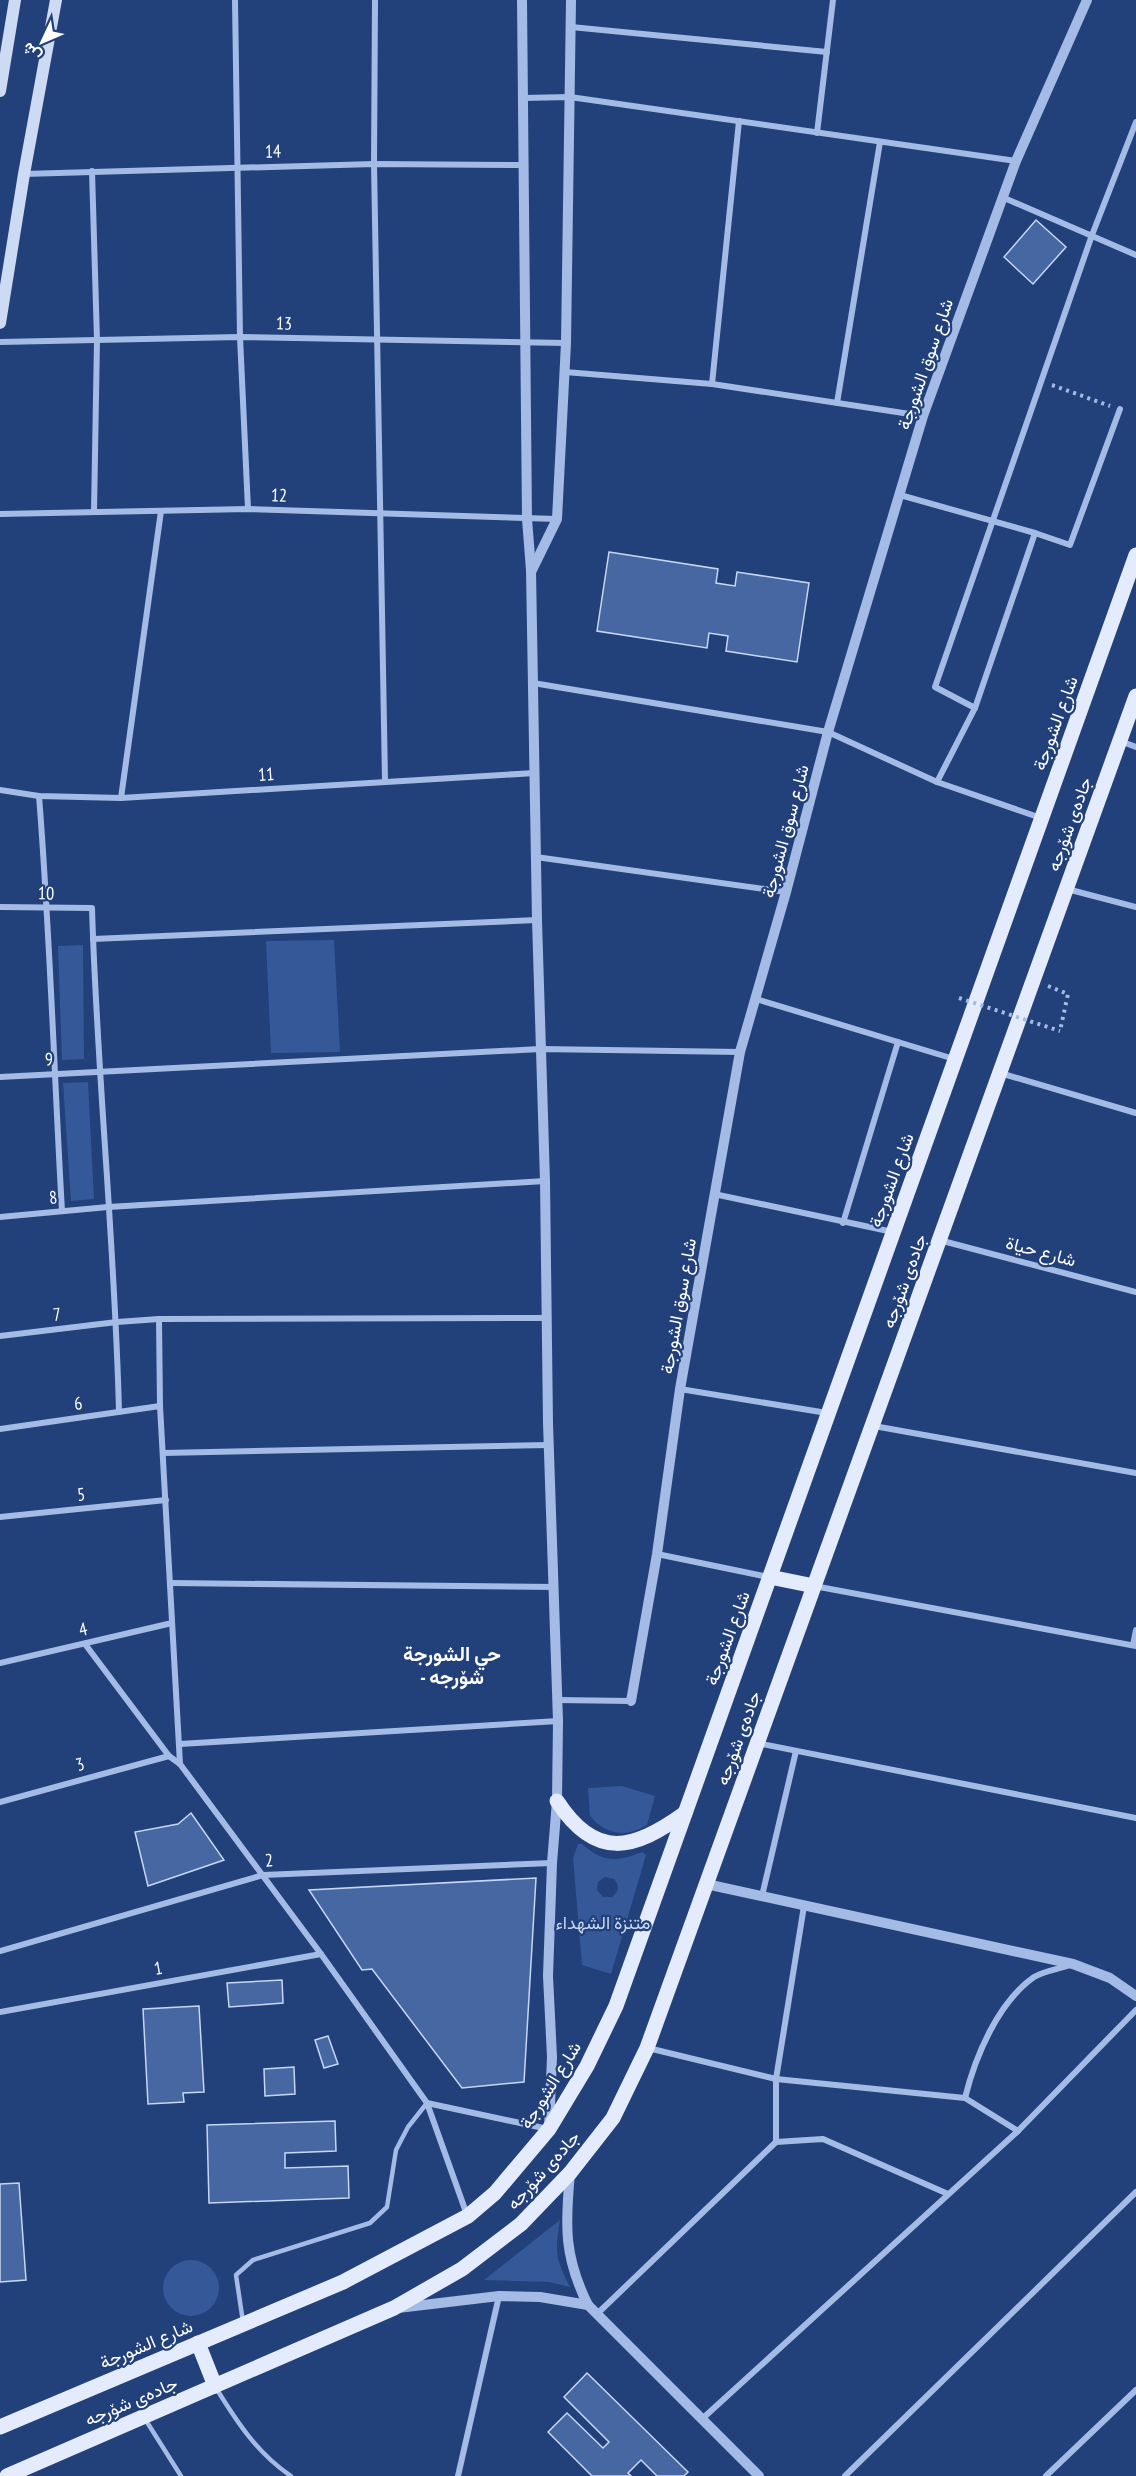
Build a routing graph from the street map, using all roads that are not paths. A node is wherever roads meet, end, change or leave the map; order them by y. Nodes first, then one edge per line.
1 (15, 0) edge
2 (56, 0) edge
3 (235, 0) edge
4 (375, 0) edge
5 (522, 0) edge
6 (571, 0) edge
7 (833, 0) edge
8 (1087, 0) edge
9 (571, 27) junction
10 (827, 52) junction
11 (0, 91) edge
12 (570, 97) junction
13 (522, 98) junction
14 (739, 121) junction
15 (1136, 122) edge
16 (817, 133) junction
17 (880, 142) junction
18 (1016, 161) junction
19 (374, 164) junction
20 (522, 165) junction
21 (237, 167) junction
22 (92, 171) junction
23 (24, 174) junction
24 (1002, 197) junction
25 (1092, 236) junction
26 (1136, 255) edge
27 (0, 323) edge
28 (240, 337) junction
29 (97, 340) junction
30 (377, 341) junction
31 (0, 342) edge
32 (525, 343) junction
33 (566, 343) junction
34 (565, 372) junction
35 (712, 384) junction
36 (837, 403) junction
37 (1120, 410) road end
38 (923, 416) junction
39 (900, 495) junction
40 (248, 509) junction
41 (161, 511) junction
42 (94, 512) junction
43 (381, 513) junction
44 (0, 514) edge
45 (526, 519) junction
46 (558, 519) junction
47 (993, 523) junction
48 (1035, 533) junction
49 (1136, 555) edge
50 (531, 570) junction
51 (532, 683) junction
52 (1136, 696) edge
53 (975, 708) junction
54 (828, 732) junction
55 (1120, 741) junction
56 (1136, 747) edge
57 (535, 773) junction
58 (385, 781) junction
59 (938, 782) junction
60 (0, 790) edge
61 (39, 796) junction
62 (122, 798) junction
63 (1042, 818) junction
64 (536, 857) junction
65 (1066, 888) junction
66 (786, 892) junction
67 (0, 907) edge
68 (1136, 907) edge
69 (48, 909) junction
70 (537, 920) junction
71 (93, 939) junction
72 (756, 999) junction
73 (898, 1042) junction
74 (540, 1049) junction
75 (740, 1052) junction
76 (955, 1060) junction
77 (100, 1072) junction
78 (999, 1073) junction
79 (54, 1074) junction
80 (0, 1077) edge
81 (1136, 1113) edge
82 (545, 1181) junction
83 (714, 1194) junction
84 (108, 1207) junction
85 (62, 1211) junction
86 (0, 1217) edge
87 (843, 1223) junction
88 (893, 1232) junction
89 (939, 1240) junction
90 (1136, 1292) edge
91 (548, 1318) junction
92 (159, 1319) junction
93 (117, 1322) junction
94 (0, 1336) edge
95 (680, 1389) junction
96 (160, 1406) junction
97 (119, 1412) junction
98 (828, 1414) junction
99 (872, 1426) junction
100 (0, 1429) edge
101 (549, 1445) junction
102 (163, 1453) junction
103 (1136, 1473) edge
104 (166, 1500) junction
105 (0, 1517) edge
106 (657, 1554) junction
107 (770, 1577) junction
108 (170, 1583) junction
109 (814, 1586) junction
110 (555, 1587) junction
111 (172, 1623) junction
112 (1136, 1630) edge
113 (85, 1644) junction
114 (1134, 1646) edge
115 (0, 1663) edge
116 (557, 1700) junction
117 (631, 1701) joint
118 (558, 1721) junction
119 (757, 1743) junction
120 (180, 1744) junction
121 (796, 1751) junction
122 (169, 1756) junction
123 (180, 1764) junction
124 (557, 1801) junction
125 (0, 1802) edge
126 (685, 1813) junction
127 (1136, 1818) edge
128 (552, 1863) junction
129 (263, 1875) junction
130 (706, 1884) junction
131 (762, 1896) junction
132 (804, 1906) junction
133 (0, 1951) edge
134 (321, 1954) junction
135 (1073, 1964) junction
136 (1136, 1996) edge
137 (1136, 2010) edge
138 (0, 2012) edge
139 (647, 2048) junction
140 (776, 2079) junction
141 (965, 2098) junction
142 (427, 2103) junction
143 (549, 2129) junction
144 (1018, 2131) junction
145 (776, 2142) junction
146 (570, 2173) junction
147 (1136, 2192) edge
148 (948, 2194) junction
149 (468, 2216) junction
150 (499, 2296) junction
151 (588, 2305) junction
152 (394, 2308) junction
153 (597, 2314) junction
154 (244, 2324) junction
155 (198, 2343) junction
156 (215, 2386) junction
157 (1136, 2390) edge
158 (143, 2417) junction
159 (702, 2419) junction
160 (0, 2427) edge
161 (7, 2476) edge
162 (181, 2476) edge
163 (291, 2476) edge
164 (458, 2476) edge
165 (759, 2476) edge
166 (845, 2476) edge
167 (1046, 2476) edge

1 - 11 main road
2 - 23 main road
3 - 21 street
4 - 19 street
5 - 13 street
6 - 9 street
7 - 10 street
8 - 18 street, شارع سوق الشورجة
9 - 10 street
9 - 12 street
10 - 16 street
12 - 13 street
12 - 14 street
12 - 33 street
13 - 20 street
14 - 16 street
14 - 35 street
15 - 25 street
16 - 17 street
17 - 18 street
17 - 36 street
18 - 24 street, شارع سوق الشورجة
19 - 20 street, 14
19 - 21 street, 14
19 - 30 street
20 - 32 street
21 - 22 street, 14
21 - 28 street
22 - 23 street, 14
22 - 29 street
23 - 27 main road
24 - 25 street
24 - 38 street, شارع سوق الشورجة
25 - 26 street
25 - 47 street
28 - 29 street, 13
28 - 30 street, 13
28 - 40 street
29 - 31 street, 13
29 - 42 street
30 - 32 street, 13
30 - 43 street
32 - 33 street, 13
32 - 45 street
33 - 34 street
34 - 35 street
34 - 46 street
35 - 36 street
36 - 38 street
37 - 48 street
38 - 39 street, شارع سوق الشورجة
39 - 47 street
39 - 54 street, شارع سوق الشورجة
40 - 41 street, 12
40 - 43 street, 12
41 - 42 street, 12
41 - 62 street
42 - 44 street, 12
43 - 45 street, 12
43 - 58 street
45 - 46 street, 12
45 - 50 street
46 - 50 street
47 - 48 street
47 - 53 street
48 - 53 street
49 - 63 main road, شارع الشورجة
50 - 51 street
51 - 54 street
51 - 57 street
52 - 55 main road, جادەی شۆرجە
53 - 59 street
54 - 59 street
54 - 66 street, شارع سوق الشورجة
55 - 56 street
55 - 65 main road, جادەی شۆرجە
57 - 58 street, 11
57 - 64 street
58 - 62 street, 11
59 - 63 street
60 - 61 street, 11
61 - 62 street, 11
61 - 69 street
63 - 76 main road, شارع الشورجة
64 - 66 street
64 - 70 street
65 - 68 street
65 - 78 main road, جادەی شۆرجە
66 - 72 street, شارع سوق الشورجة
67 - 69 street, 10
69 - 71 street, 10
69 - 79 street
70 - 71 street
70 - 74 street
71 - 77 street
72 - 73 street
72 - 75 street, شارع سوق الشورجة
73 - 76 street
73 - 87 street
74 - 75 street, 9
74 - 77 street, 9
74 - 82 street
75 - 83 street, شارع سوق الشورجة
76 - 88 main road, شارع الشورجة
77 - 79 street, 9
77 - 84 street
78 - 81 street
78 - 89 main road, جادەی شۆرجە
79 - 80 street, 9
79 - 85 street
82 - 84 street, 8
82 - 91 street
83 - 87 street
83 - 95 street, شارع سوق الشورجة
84 - 85 street, 8
84 - 93 street
85 - 86 street, 8
87 - 88 street
88 - 98 main road, شارع الشورجة
89 - 90 street, شارع حياة
89 - 99 main road, جادەی شۆرجە
91 - 92 street, 7
91 - 101 street
92 - 93 street, 7
92 - 96 street
93 - 94 street, 7
93 - 97 street
95 - 98 street
95 - 106 street, شارع سوق الشورجة
96 - 97 street, 6
96 - 102 street
97 - 100 street, 6
98 - 107 main road, شارع الشورجة
99 - 103 street
99 - 109 main road, جادەی شۆرجە
101 - 102 street
101 - 110 street
102 - 104 street
104 - 105 street, 5
104 - 108 street
106 - 107 street
106 - 117 street, شارع سوق الشورجة
107 - 109 main road
107 - 126 main road, شارع الشورجة
108 - 110 street
108 - 111 street
109 - 114 street
109 - 119 main road, جادەی شۆرجە
110 - 116 street
111 - 113 street, 4
111 - 120 street
112 - 114 street
113 - 115 street, 4
113 - 122 street
116 - 117 street
116 - 118 street
118 - 120 street
118 - 124 street
119 - 121 street
119 - 130 main road, جادەی شۆرجە
120 - 123 street
121 - 127 street
121 - 131 street
122 - 123 street
122 - 125 street, 3
123 - 129 street
124 - 126 main road
124 - 128 street
126 - 143 main road, شارع الشورجة
128 - 129 street, 2
128 - 143 street
129 - 133 street, 2
129 - 134 street
130 - 131 street
130 - 139 main road, جادەی شۆرجە
131 - 132 street
132 - 135 street
132 - 140 street
134 - 138 street, 1
134 - 142 street
135 - 136 street
135 - 141 street
137 - 144 street
139 - 140 street
139 - 146 main road, جادەی شۆرجە
140 - 141 street
140 - 145 street
141 - 144 street
142 - 143 street
142 - 149 street
142 - 154 lane
143 - 149 main road, شارع الشورجة
144 - 148 street
145 - 148 street
145 - 153 street
146 - 151 street
146 - 152 main road, جادەی شۆرجە
147 - 166 street
148 - 159 street
149 - 154 main road, شارع الشورجة
150 - 151 street
150 - 152 street
150 - 164 street
151 - 153 street
152 - 156 main road, جادەی شۆرجە
153 - 159 street
154 - 155 main road, شارع الشورجة
155 - 156 main road
155 - 160 main road, شارع الشورجة
156 - 158 main road, جادەی شۆرجە
156 - 163 lane
157 - 167 street
158 - 161 main road, جادەی شۆرجە
158 - 162 lane
159 - 165 street

